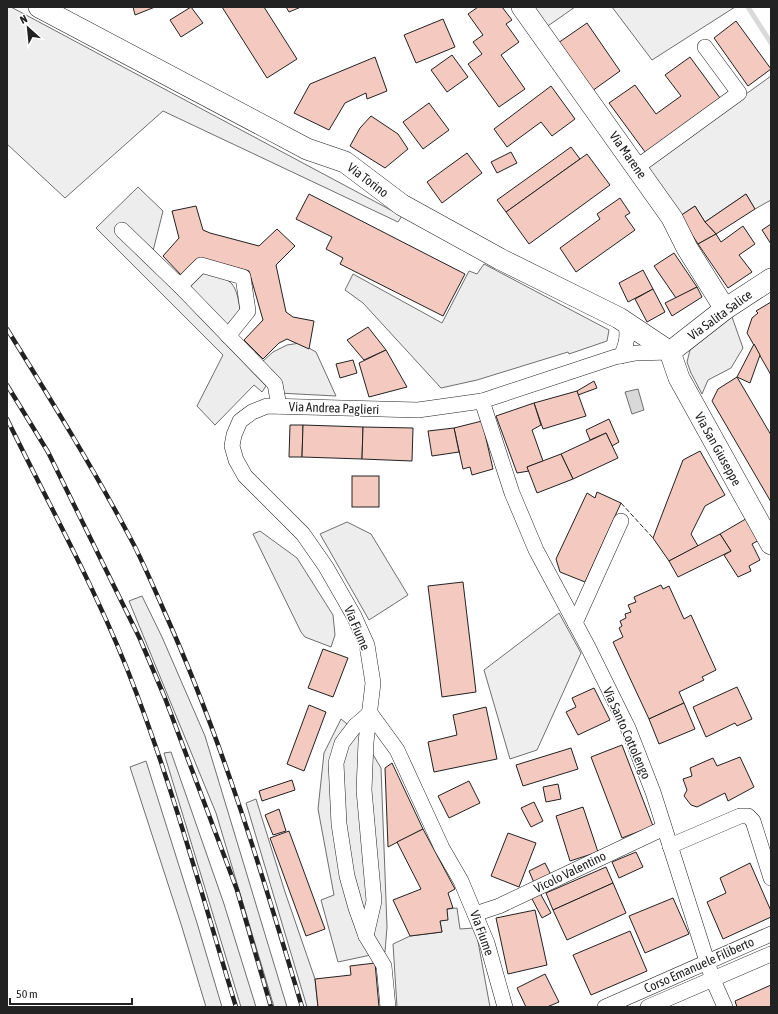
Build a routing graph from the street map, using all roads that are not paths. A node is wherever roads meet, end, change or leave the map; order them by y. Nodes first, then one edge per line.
1 (39, 7) edge
2 (522, 7) edge
3 (705, 47) dead end
4 (637, 167) junction
5 (122, 230) dead end
6 (771, 279) edge
7 (180, 286) junction
8 (725, 309) junction
9 (626, 323) junction
10 (228, 336) junction
11 (670, 352) junction
12 (621, 356) junction
13 (482, 401) junction
14 (279, 406) junction
15 (621, 521) dead end
16 (771, 544) edge
17 (575, 623) junction
18 (370, 713) junction
19 (664, 828) junction
20 (670, 846) junction
21 (771, 878) edge
22 (475, 914) junction
23 (771, 934) edge
24 (366, 936) junction
25 (771, 954) edge
26 (707, 961) junction
27 (714, 980) junction
28 (388, 1007) edge
29 (505, 1007) edge
30 (605, 1007) edge
31 (648, 1007) edge
32 (725, 1007) edge

1 - 9 street, Via Torino
2 - 4 street, Via Marene
3 - 4 street
4 - 8 street, Via Marene
5 - 7 street, Via Andrea Paglieri
6 - 8 street, Via Salita Salice
7 - 10 street, Via Andrea Paglieri
7 - 10 street
8 - 11 street, Via Salita Salice
9 - 11 street, Via Torino
9 - 12 street
10 - 14 street, Via Andrea Paglieri
11 - 12 street, Via Andrea Paglieri
11 - 16 street, Via San Giuseppe
12 - 13 street, Via Andrea Paglieri
13 - 14 street, Via Andrea Paglieri
13 - 17 street, Via Santo Cottolengo
14 - 18 street, Via Fiume
15 - 17 street
17 - 19 street, Via Santo Cottolengo
18 - 22 street, Via Fiume
18 - 24 street
18 - 24 street
19 - 20 street, Via Santo Cottolengo
19 - 22 street, Vicolo Valentino
20 - 21 street
20 - 26 street, Via Santo Cottolengo
22 - 29 street, Via Fiume
23 - 26 street, Corso Emanuele Filiberto
24 - 28 street
25 - 27 street, Corso Emanuele Filiberto
26 - 27 street, Via Santo Cottolengo
26 - 30 street, Corso Emanuele Filiberto
27 - 31 street, Corso Emanuele Filiberto
27 - 32 street, Via Santo Cottolengo

